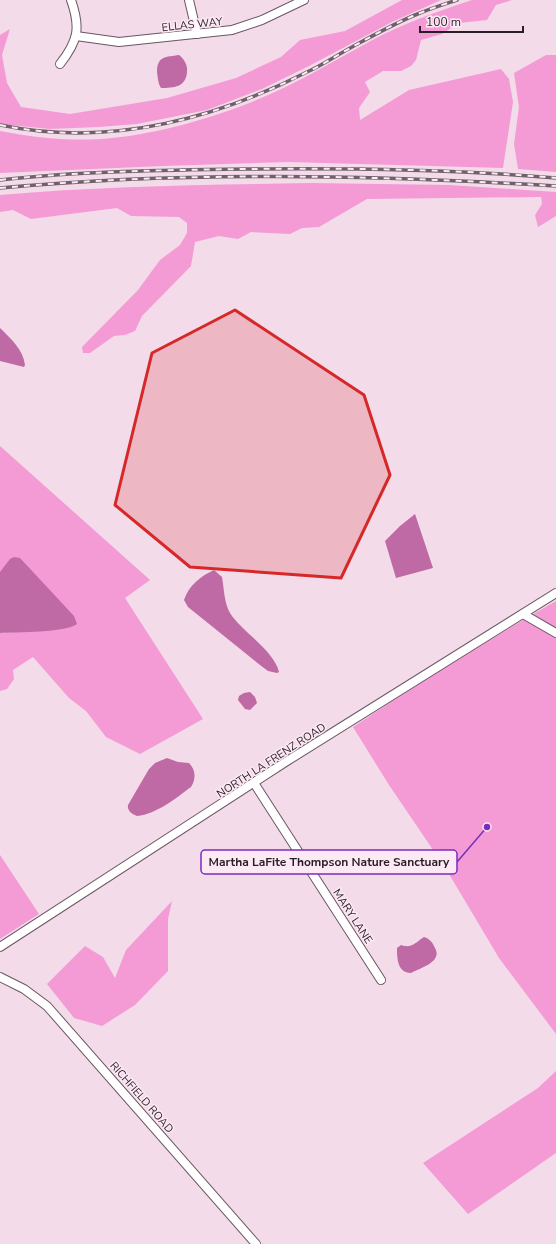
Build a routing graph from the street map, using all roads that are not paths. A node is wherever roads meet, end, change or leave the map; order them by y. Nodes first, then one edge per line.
1 (71, 0) edge
2 (189, 0) edge
3 (301, 1) edge
4 (197, 34) junction
5 (76, 36) junction
6 (60, 64) dead end
7 (556, 593) edge
8 (523, 614) junction
9 (556, 633) edge
10 (254, 784) junction
11 (0, 947) edge
12 (0, 977) edge
13 (381, 980) dead end
14 (256, 1244) edge

1 - 5 street
2 - 4 street
3 - 4 street, ELLAS WAY
4 - 5 street, ELLAS WAY
5 - 6 street
7 - 8 street, NORTH LA FRENZ ROAD
8 - 9 street
8 - 10 street, NORTH LA FRENZ ROAD
10 - 11 street, NORTH LA FRENZ ROAD
10 - 13 street, MARY LANE
12 - 14 street, RICHFIELD ROAD

